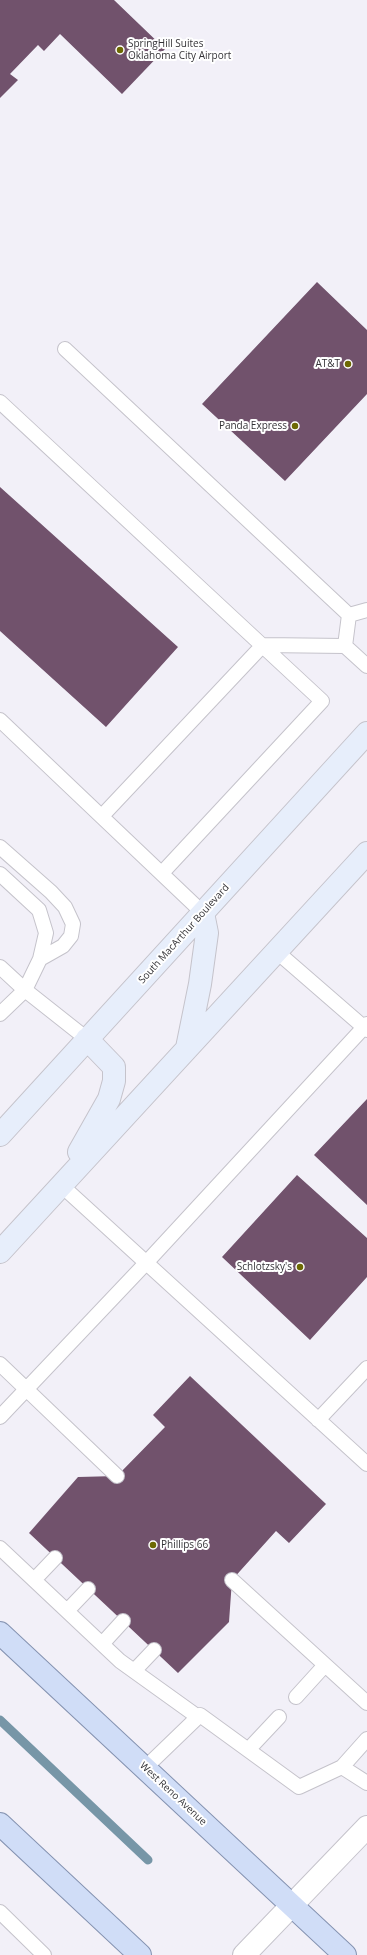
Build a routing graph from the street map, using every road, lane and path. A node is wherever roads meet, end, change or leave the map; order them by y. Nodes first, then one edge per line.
1 (65, 349) dead end
2 (0, 402) edge
3 (367, 610) edge
4 (348, 615) junction
5 (263, 645) junction
6 (345, 646) junction
7 (367, 666) edge
8 (0, 720) edge
9 (367, 733) edge
10 (102, 816) junction
11 (0, 847) edge
12 (367, 853) edge
13 (162, 873) junction
14 (0, 874) edge
15 (203, 913) junction
16 (276, 951) junction
17 (40, 959) junction
18 (0, 967) edge
19 (25, 990) junction
20 (0, 1014) edge
21 (366, 1027) edge
22 (87, 1039) junction
23 (187, 1048) junction
24 (0, 1135) edge
25 (61, 1185) junction
26 (0, 1252) edge
27 (146, 1262) junction
28 (0, 1364) edge
29 (367, 1368) edge
30 (27, 1389) junction
31 (0, 1417) edge
32 (318, 1420) junction
33 (367, 1464) edge
34 (117, 1476) dead end
35 (0, 1548) edge
36 (55, 1558) dead end
37 (34, 1580) junction
38 (232, 1580) dead end
39 (88, 1589) dead end
40 (67, 1611) junction
41 (123, 1621) dead end
42 (0, 1633) edge
43 (102, 1644) junction
44 (154, 1650) dead end
45 (325, 1665) junction
46 (134, 1671) junction
47 (296, 1697) dead end
48 (367, 1703) edge
49 (198, 1717) junction
50 (279, 1717) dead end
51 (367, 1739) edge
52 (248, 1750) junction
53 (342, 1767) junction
54 (145, 1768) junction
55 (367, 1783) edge
56 (0, 1824) edge
57 (367, 1827) edge
58 (292, 1904) junction
59 (0, 1912) edge
60 (44, 1955) edge
61 (140, 1955) edge
62 (244, 1955) edge
63 (346, 1955) edge

1 - 4 lane
2 - 5 lane
3 - 4 lane
4 - 6 lane
5 - 6 lane
5 - 10 lane
5 - 13 lane
6 - 7 lane
8 - 10 lane
9 - 15 main road, South MacArthur Boulevard
10 - 13 lane
11 - 17 lane
12 - 16 main road
13 - 15 lane
14 - 17 lane
15 - 22 main road, South MacArthur Boulevard
15 - 23 main road
16 - 21 lane
16 - 23 main road
17 - 19 lane
18 - 19 lane
19 - 20 lane
19 - 22 lane
21 - 27 lane
22 - 24 main road, South MacArthur Boulevard
22 - 25 main road
23 - 25 main road
25 - 26 main road
25 - 27 lane
27 - 30 lane
27 - 32 lane
28 - 30 lane
29 - 32 lane
30 - 31 lane
30 - 34 lane
32 - 33 lane
35 - 37 lane
36 - 37 lane
37 - 40 lane
38 - 45 lane
39 - 40 lane
40 - 43 lane
41 - 43 lane
42 - 54 main road, West Reno Avenue
43 - 46 lane
44 - 46 lane
45 - 47 lane
45 - 48 lane
46 - 49 lane
49 - 52 lane
49 - 54 lane
50 - 52 lane
51 - 53 lane
52 - 53 lane
53 - 55 lane
54 - 58 main road, West Reno Avenue
56 - 61 main road
57 - 58 street
58 - 62 street
58 - 63 main road, West Reno Avenue
59 - 60 lane

